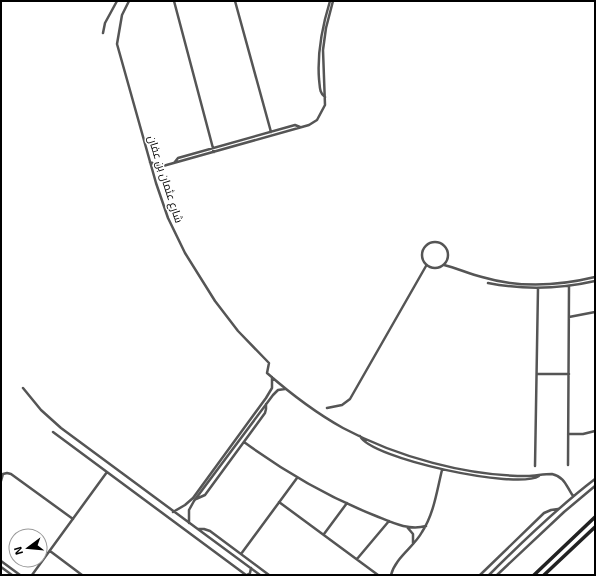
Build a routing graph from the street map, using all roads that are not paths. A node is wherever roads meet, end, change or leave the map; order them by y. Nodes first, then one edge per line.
1 (116, 1) edge
2 (129, 1) edge
3 (174, 1) edge
4 (235, 1) edge
5 (332, 1) edge
6 (103, 33) dead end
7 (300, 128) junction
8 (271, 132) junction
9 (213, 148) junction
10 (214, 152) junction
11 (150, 162) junction
12 (174, 163) junction
13 (444, 265) junction
14 (426, 266) junction
15 (595, 276) edge
16 (595, 281) edge
17 (488, 283) dead end
18 (569, 286) junction
19 (538, 288) junction
20 (595, 312) edge
21 (569, 317) junction
22 (537, 374) junction
23 (569, 374) junction
24 (272, 377) junction
25 (23, 388) dead end
26 (285, 388) junction
27 (266, 404) junction
28 (327, 408) dead end
29 (595, 431) edge
30 (53, 432) dead end
31 (568, 434) junction
32 (360, 436) junction
33 (244, 442) junction
34 (568, 465) dead end
35 (536, 466) dead end
36 (442, 470) junction
37 (107, 472) junction
38 (540, 475) junction
39 (297, 478) junction
40 (595, 479) edge
41 (1, 481) edge
42 (595, 486) edge
43 (573, 496) junction
44 (196, 499) junction
45 (279, 502) junction
46 (347, 504) junction
47 (559, 509) junction
48 (173, 512) junction
49 (595, 517) edge
50 (73, 519) junction
51 (389, 521) junction
52 (189, 523) junction
53 (426, 526) junction
54 (406, 527) junction
55 (595, 528) edge
56 (198, 529) junction
57 (324, 534) junction
58 (414, 544) junction
59 (50, 551) junction
60 (241, 554) junction
61 (357, 559) junction
62 (1, 561) edge
63 (1, 567) edge
64 (251, 568) junction
65 (492, 574) edge
66 (12, 575) edge
67 (20, 575) edge
68 (32, 575) edge
69 (82, 575) edge
70 (246, 575) edge
71 (259, 575) edge
72 (270, 575) edge
73 (378, 575) edge
74 (391, 575) edge
75 (480, 575) edge
76 (489, 575) edge
77 (497, 575) edge
78 (534, 575) edge
79 (544, 575) edge

1 - 6 street
2 - 11 street, شارع عثمان بن عفان
3 - 9 street
4 - 8 street
5 - 7 street
7 - 8 street
7 - 10 street
8 - 9 street
9 - 10 street
9 - 12 street
10 - 12 street
11 - 12 street
11 - 24 street, شارع عثمان بن عفان
13 - 14 street
13 - 14 street
13 - 15 street
14 - 28 street
16 - 18 street
17 - 19 street
18 - 19 street
18 - 21 street
19 - 22 street
20 - 21 street
21 - 23 street
22 - 23 street
22 - 35 street
23 - 31 street
24 - 26 street
24 - 48 street
25 - 48 street
26 - 27 street
26 - 32 street
27 - 33 street
27 - 44 street
29 - 31 street
30 - 37 street
31 - 34 street
32 - 36 street
32 - 38 street
33 - 39 street
33 - 44 street
36 - 38 street
36 - 53 street
37 - 50 street
37 - 70 street
38 - 43 street
39 - 45 street
39 - 46 street
40 - 43 street
41 - 50 street
42 - 77 street
43 - 47 street
44 - 52 street
45 - 57 street
45 - 60 street
46 - 51 street
46 - 57 street
47 - 65 street
47 - 75 street
48 - 52 street
49 - 78 street
50 - 59 street
51 - 54 street
51 - 61 street
52 - 56 street
53 - 54 street
53 - 58 street
54 - 58 street
55 - 79 street
56 - 60 street
56 - 64 street
57 - 61 street
58 - 74 street
59 - 68 street
59 - 69 street
60 - 72 street
61 - 73 street
62 - 67 street
63 - 66 street
64 - 70 street
64 - 71 street
65 - 76 street

